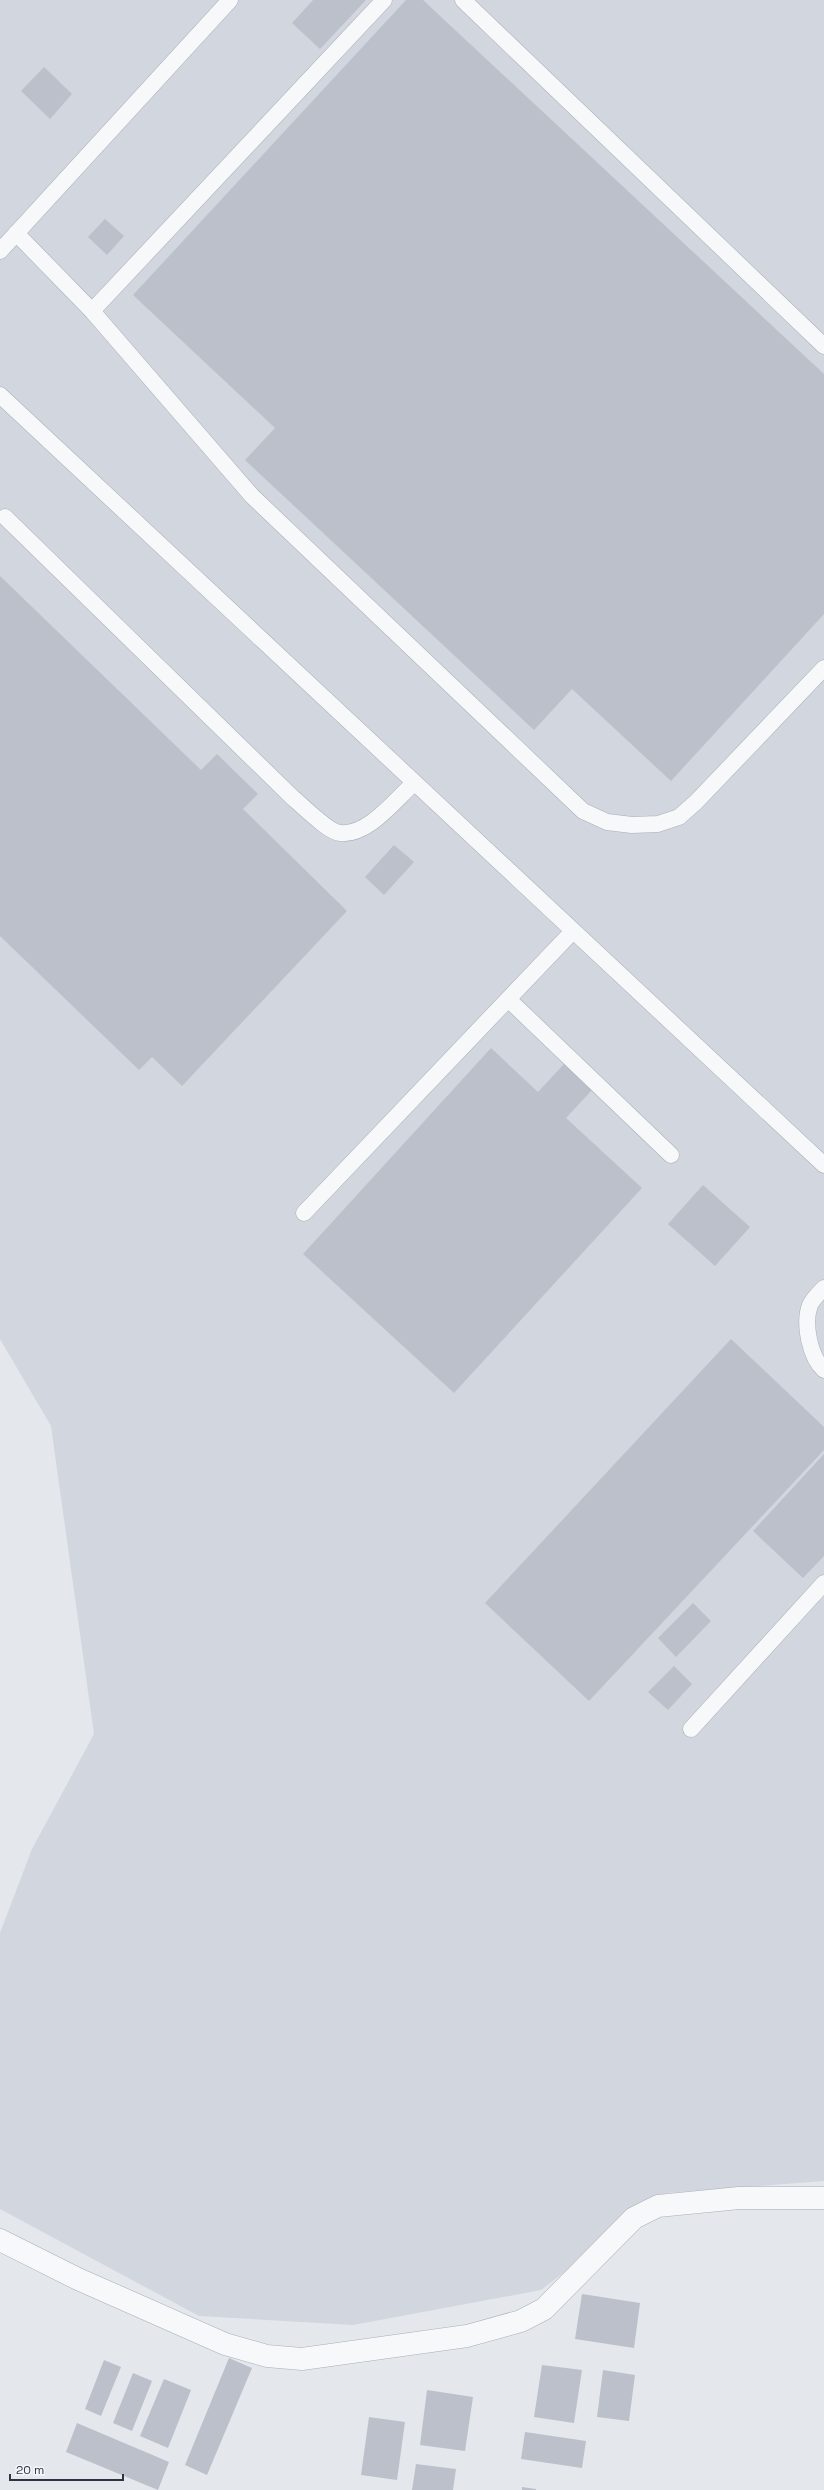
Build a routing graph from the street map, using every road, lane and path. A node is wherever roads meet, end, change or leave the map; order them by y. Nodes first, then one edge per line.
1 (230, 0) edge
2 (384, 0) edge
3 (462, 0) edge
4 (16, 233) junction
5 (0, 251) edge
6 (92, 311) junction
7 (824, 346) edge
8 (0, 395) edge
9 (5, 517) dead end
10 (824, 668) edge
11 (414, 783) junction
12 (573, 931) junction
13 (508, 1000) junction
14 (671, 1155) dead end
15 (824, 1165) edge
16 (304, 1213) dead end
17 (824, 1288) edge
18 (824, 1370) edge
19 (824, 1583) edge
20 (691, 1729) dead end
21 (824, 2198) edge
22 (0, 2240) edge

1 - 4 lane
2 - 6 lane
3 - 7 lane
4 - 5 lane
4 - 6 lane
6 - 10 lane
8 - 11 lane
9 - 11 lane
11 - 12 lane
12 - 13 lane
12 - 15 lane
13 - 14 lane
13 - 16 lane
17 - 18 lane
19 - 20 lane
21 - 22 street

